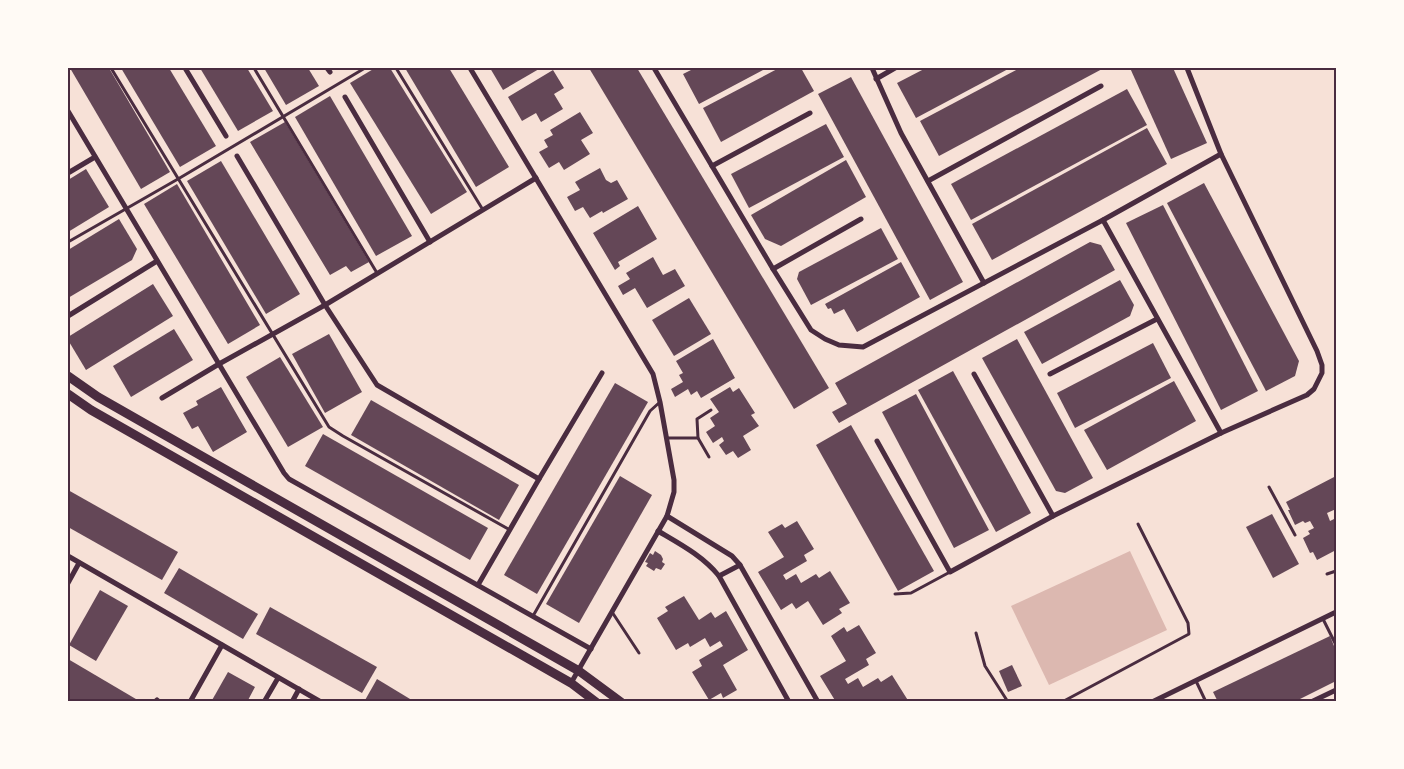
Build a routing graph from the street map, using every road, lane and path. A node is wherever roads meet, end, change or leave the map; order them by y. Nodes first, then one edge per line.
1 (111, 68) edge
2 (185, 68) edge
3 (254, 68) edge
4 (365, 68) edge
5 (396, 68) edge
6 (470, 68) edge
7 (654, 68) edge
8 (872, 68) edge
9 (895, 68) edge
10 (1187, 68) edge
11 (876, 79) junction
12 (1101, 86) dead end
13 (345, 97) dead end
14 (68, 111) edge
15 (810, 113) dead end
16 (284, 116) junction
17 (226, 136) dead end
18 (1221, 154) junction
19 (238, 156) dead end
20 (95, 157) junction
21 (712, 166) junction
22 (68, 173) edge
23 (536, 178) junction
24 (178, 179) junction
25 (928, 181) junction
26 (126, 208) junction
27 (484, 210) junction
28 (861, 219) dead end
29 (1103, 220) junction
30 (68, 242) edge
31 (430, 242) junction
32 (157, 261) junction
33 (773, 269) junction
34 (377, 274) junction
35 (984, 283) junction
36 (325, 305) junction
37 (68, 316) edge
38 (1157, 319) junction
39 (273, 334) junction
40 (219, 364) junction
41 (602, 373) dead end
42 (974, 374) dead end
43 (1050, 374) dead end
44 (68, 376) edge
45 (68, 394) edge
46 (162, 398) dead end
47 (660, 402) junction
48 (711, 410) dead end
49 (1221, 433) junction
50 (666, 438) junction
51 (698, 438) junction
52 (877, 442) dead end
53 (709, 457) dead end
54 (538, 479) junction
55 (1269, 487) dead end
56 (667, 516) junction
57 (1053, 516) junction
58 (1138, 524) dead end
59 (510, 530) junction
60 (658, 531) junction
61 (1295, 535) dead end
62 (68, 556) edge
63 (79, 563) junction
64 (740, 565) junction
65 (1336, 570) edge
66 (950, 572) junction
67 (1327, 574) dead end
68 (719, 576) junction
69 (68, 583) edge
70 (478, 585) junction
71 (894, 594) dead end
72 (612, 612) junction
73 (1336, 612) edge
74 (533, 616) junction
75 (1323, 619) junction
76 (976, 633) dead end
77 (222, 645) junction
78 (1336, 645) edge
79 (591, 649) junction
80 (640, 653) dead end
81 (579, 671) junction
82 (278, 678) junction
83 (1196, 680) junction
84 (571, 683) junction
85 (299, 689) junction
86 (1336, 690) edge
87 (190, 702) edge
88 (264, 702) edge
89 (292, 702) edge
90 (321, 702) edge
91 (596, 702) edge
92 (621, 702) edge
93 (789, 702) edge
94 (818, 702) edge
95 (1008, 702) edge
96 (1062, 702) edge
97 (1152, 702) edge
98 (1206, 702) edge
99 (1311, 702) edge

1 - 24 lane
2 - 17 street
3 - 16 lane
4 - 16 lane
5 - 27 lane
6 - 23 street
7 - 21 street
8 - 11 street
9 - 11 street
10 - 18 street
11 - 25 street
12 - 25 street
13 - 31 street
14 - 20 street
15 - 21 street
16 - 24 lane
16 - 34 lane
18 - 29 street
18 - 49 street
19 - 36 street
20 - 22 street
20 - 26 street
21 - 33 street
23 - 27 street
23 - 47 street
24 - 26 lane
24 - 39 lane
25 - 35 street
26 - 30 lane
26 - 32 street
27 - 31 street
28 - 33 street
29 - 35 street
29 - 38 street
31 - 34 street
32 - 37 street
32 - 40 street
33 - 35 street
34 - 36 street
36 - 39 street
36 - 54 street
38 - 43 street
38 - 49 street
39 - 40 street
39 - 59 lane
40 - 46 street
40 - 70 street
41 - 54 street
42 - 57 street
44 - 81 main road
45 - 84 main road
47 - 50 street
47 - 74 lane
48 - 51 lane
49 - 57 street
50 - 51 lane
50 - 56 street
51 - 53 lane
52 - 66 street
54 - 59 street
55 - 61 lane
56 - 60 street
56 - 64 street
57 - 66 street
58 - 96 lane
59 - 70 street
60 - 68 street
60 - 72 street
62 - 63 street
63 - 69 street
63 - 77 street
64 - 68 street
64 - 94 street
65 - 67 lane
66 - 71 lane
68 - 93 street
70 - 74 street
72 - 79 street
72 - 80 lane
73 - 75 street
74 - 79 street
75 - 78 lane
75 - 83 street
76 - 95 lane
77 - 82 street
77 - 87 street
79 - 81 street
81 - 84 street
81 - 92 main road
82 - 85 street
82 - 88 street
83 - 97 street
83 - 98 lane
84 - 91 main road
85 - 89 street
85 - 90 street
86 - 99 street

